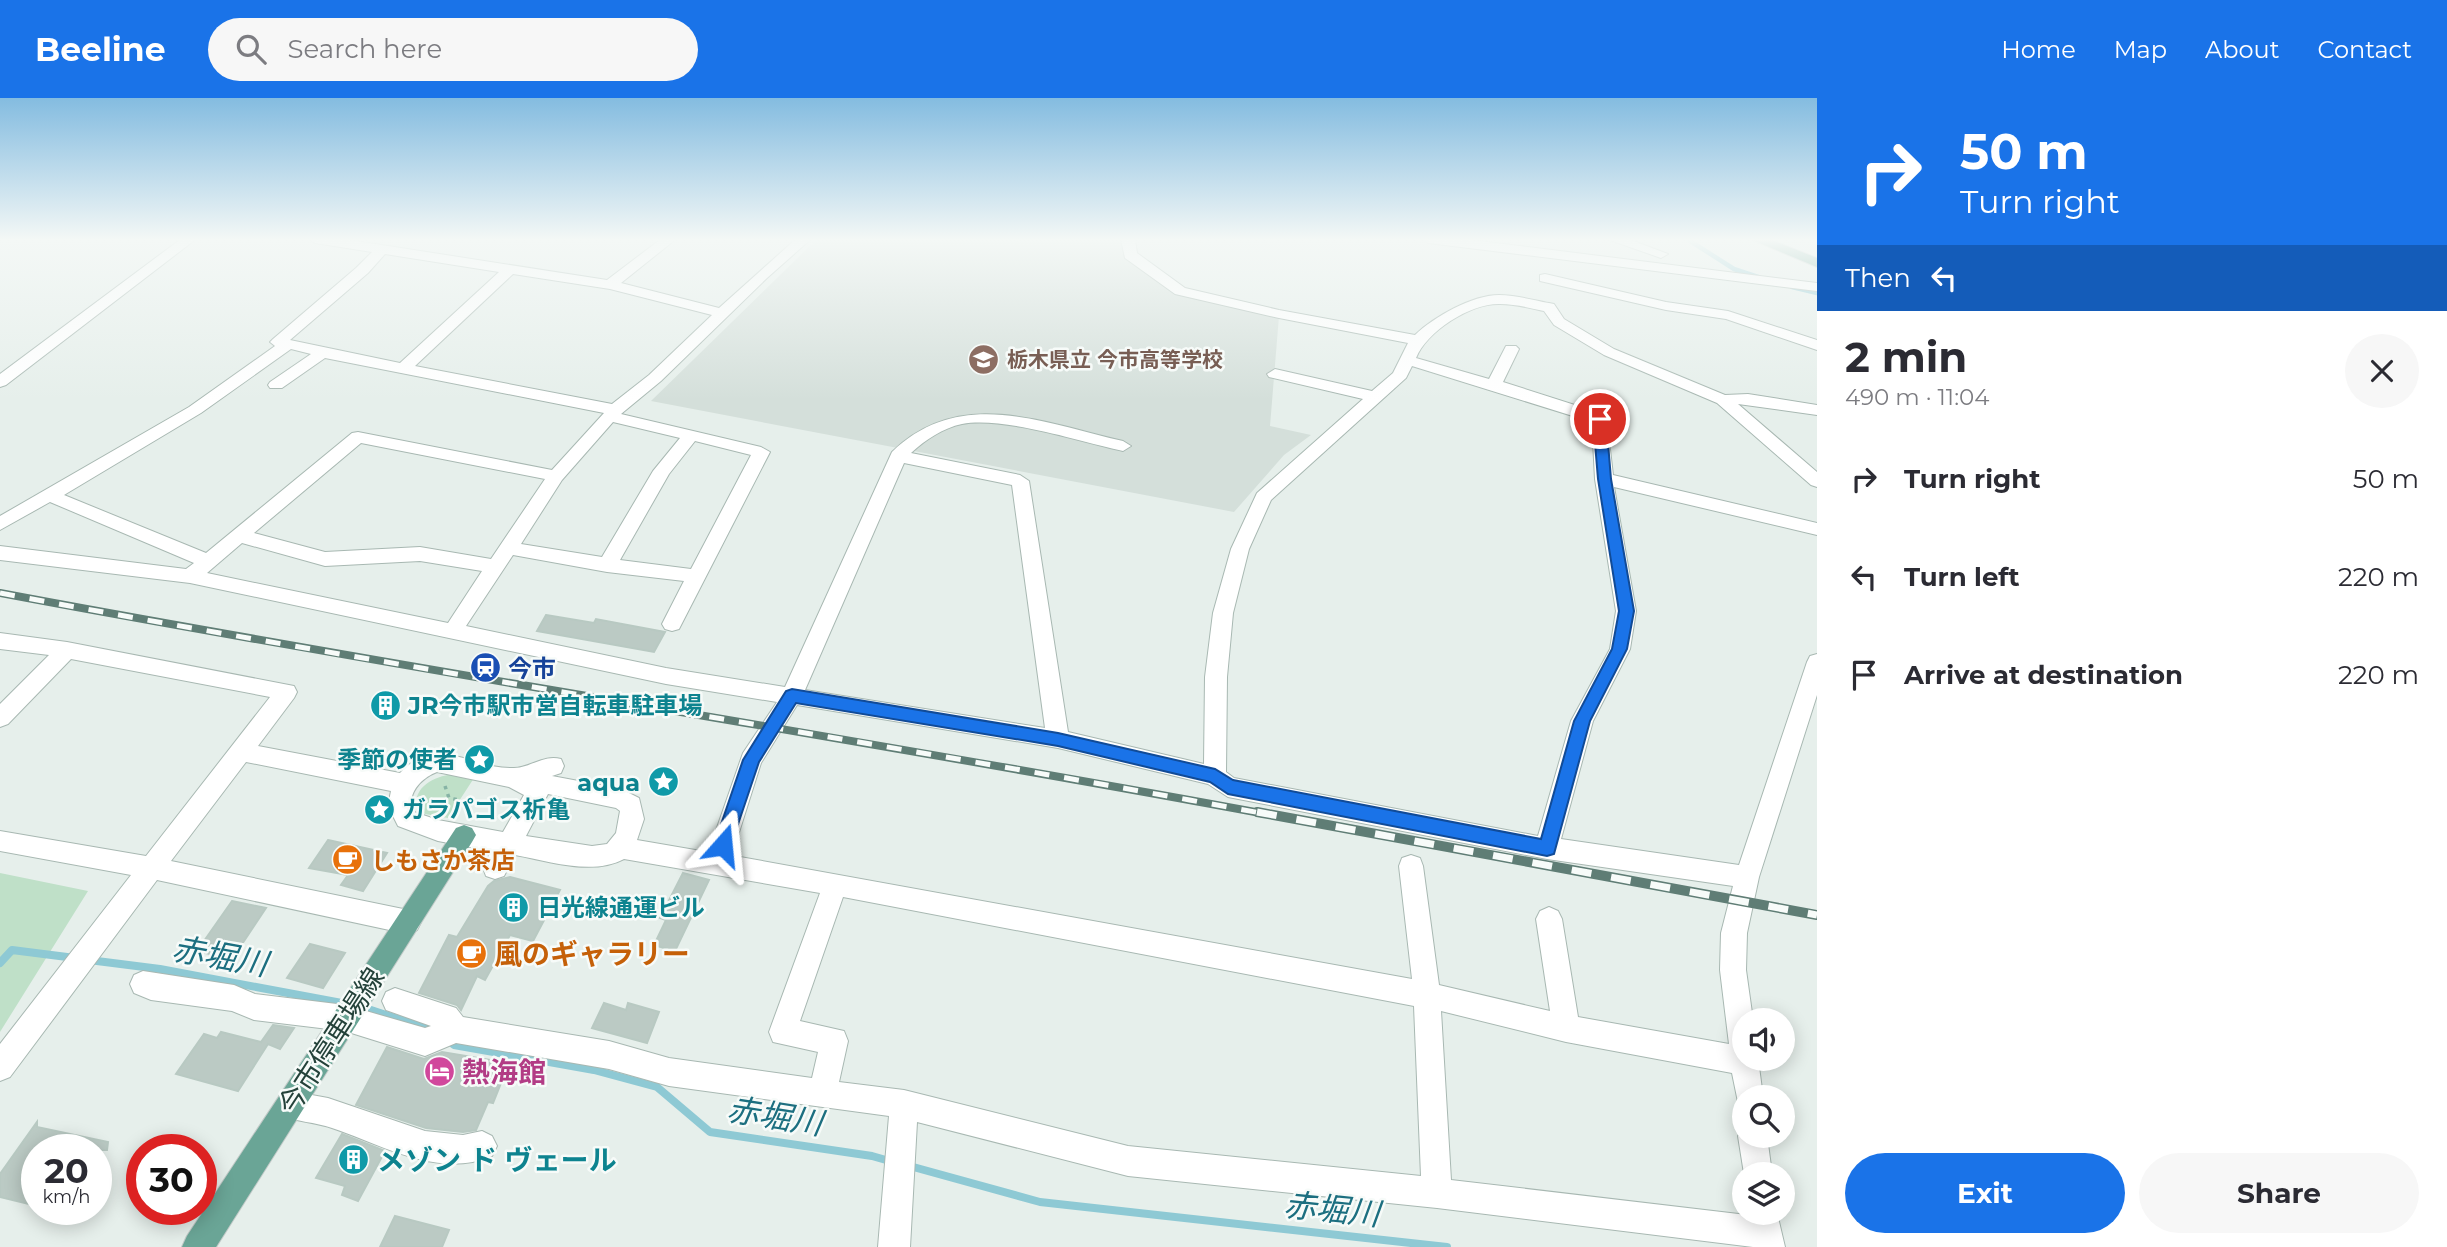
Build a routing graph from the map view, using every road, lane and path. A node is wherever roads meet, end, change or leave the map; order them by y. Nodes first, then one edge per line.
1 (119, 293) edge
2 (336, 293) edge
3 (484, 293) edge
4 (640, 293) edge
5 (743, 293) edge
6 (1191, 293) edge
7 (1547, 293) edge
8 (1608, 293) edge
9 (1549, 307) junction
10 (720, 313) junction
11 (1417, 340) junction
12 (288, 344) junction
13 (1817, 345) edge
14 (1511, 349) dead end
15 (322, 353) junction
16 (1407, 360) junction
17 (402, 370) junction
18 (1275, 374) dead end
19 (0, 383) edge
20 (276, 385) dead end
21 (1494, 385) junction
22 (1375, 397) junction
23 (1723, 400) junction
24 (1817, 410) edge
25 (613, 413) junction
26 (690, 436) junction
27 (1123, 446) dead end
28 (898, 456) junction
29 (556, 476) junction
30 (1605, 479) junction
31 (1817, 481) edge
32 (51, 496) junction
33 (0, 524) edge
34 (1817, 529) edge
35 (238, 535) junction
36 (509, 548) junction
37 (0, 553) edge
38 (607, 565) junction
39 (496, 567) junction
40 (198, 568) junction
41 (696, 576) junction
42 (672, 624) dead end
43 (452, 632) junction
44 (0, 640) edge
45 (66, 650) junction
46 (1817, 663) edge
47 (792, 696) junction
48 (3, 711) edge
49 (1058, 739) junction
50 (239, 751) junction
51 (553, 766) dead end
52 (1215, 776) junction
53 (514, 778) junction
54 (472, 781) dead end
55 (406, 784) junction
56 (444, 786) dead end
57 (538, 793) junction
58 (459, 800) dead end
59 (464, 835) junction
60 (0, 841) edge
61 (509, 843) junction
62 (620, 848) junction
63 (1547, 848) junction
64 (706, 862) junction
65 (1411, 866) dead end
66 (152, 868) junction
67 (495, 868) dead end
68 (1748, 877) junction
69 (835, 884) junction
70 (1549, 919) dead end
71 (408, 922) junction
72 (143, 984) dead end
73 (1427, 995) junction
74 (396, 1001) dead end
75 (1738, 1008) edge
76 (346, 1017) junction
77 (1566, 1028) junction
78 (455, 1029) junction
79 (1732, 1059) edge
80 (0, 1067) edge
81 (823, 1092) junction
82 (904, 1104) junction
83 (290, 1105) junction
84 (482, 1146) dead end
85 (1437, 1193) junction
86 (1765, 1231) edge
87 (198, 1247) edge
88 (894, 1247) edge

1 - 19 street
2 - 12 street
3 - 17 street
4 - 10 street
5 - 10 street
6 - 11 street
7 - 9 street
8 - 13 street
9 - 11 street
9 - 23 street
10 - 25 street
11 - 16 street
12 - 15 street
12 - 32 street
14 - 21 street
15 - 17 street
15 - 20 street
16 - 21 street
16 - 22 street
17 - 25 street
18 - 22 street
21 - 30 street
22 - 52 street
23 - 24 street
23 - 31 street
25 - 26 street
25 - 29 street
26 - 38 street
26 - 41 street
27 - 28 street
28 - 47 street
28 - 49 street
29 - 35 street
29 - 36 street
30 - 34 street
30 - 63 street
32 - 33 street
32 - 40 street
35 - 39 street
35 - 40 street
36 - 38 street
36 - 39 street
37 - 40 street
38 - 41 street
39 - 43 street
40 - 43 street
41 - 42 street
43 - 47 street
44 - 45 street
45 - 48 street
45 - 50 street
46 - 68 street
47 - 49 street
47 - 64 street
49 - 52 street
50 - 55 street
50 - 66 street
51 - 53 street
52 - 63 street
53 - 55 street
53 - 57 street
53 - 62 street
54 - 57 street
55 - 59 street
56 - 58 path
57 - 61 street
59 - 61 street
59 - 71 main road, 今市停車場線
60 - 66 street
61 - 62 street
61 - 67 street
62 - 64 street
63 - 68 street
64 - 69 street
65 - 73 street
66 - 71 street
66 - 80 street
68 - 75 street
69 - 73 street
69 - 81 street
70 - 77 street
71 - 76 main road, 今市停車場線
72 - 76 street
73 - 77 street
73 - 85 street
74 - 78 street
76 - 78 street
76 - 83 main road, 今市停車場線
77 - 79 street
78 - 81 street
81 - 82 street
82 - 85 street
82 - 88 street
83 - 84 street
83 - 87 main road, 今市停車場線
85 - 86 street

